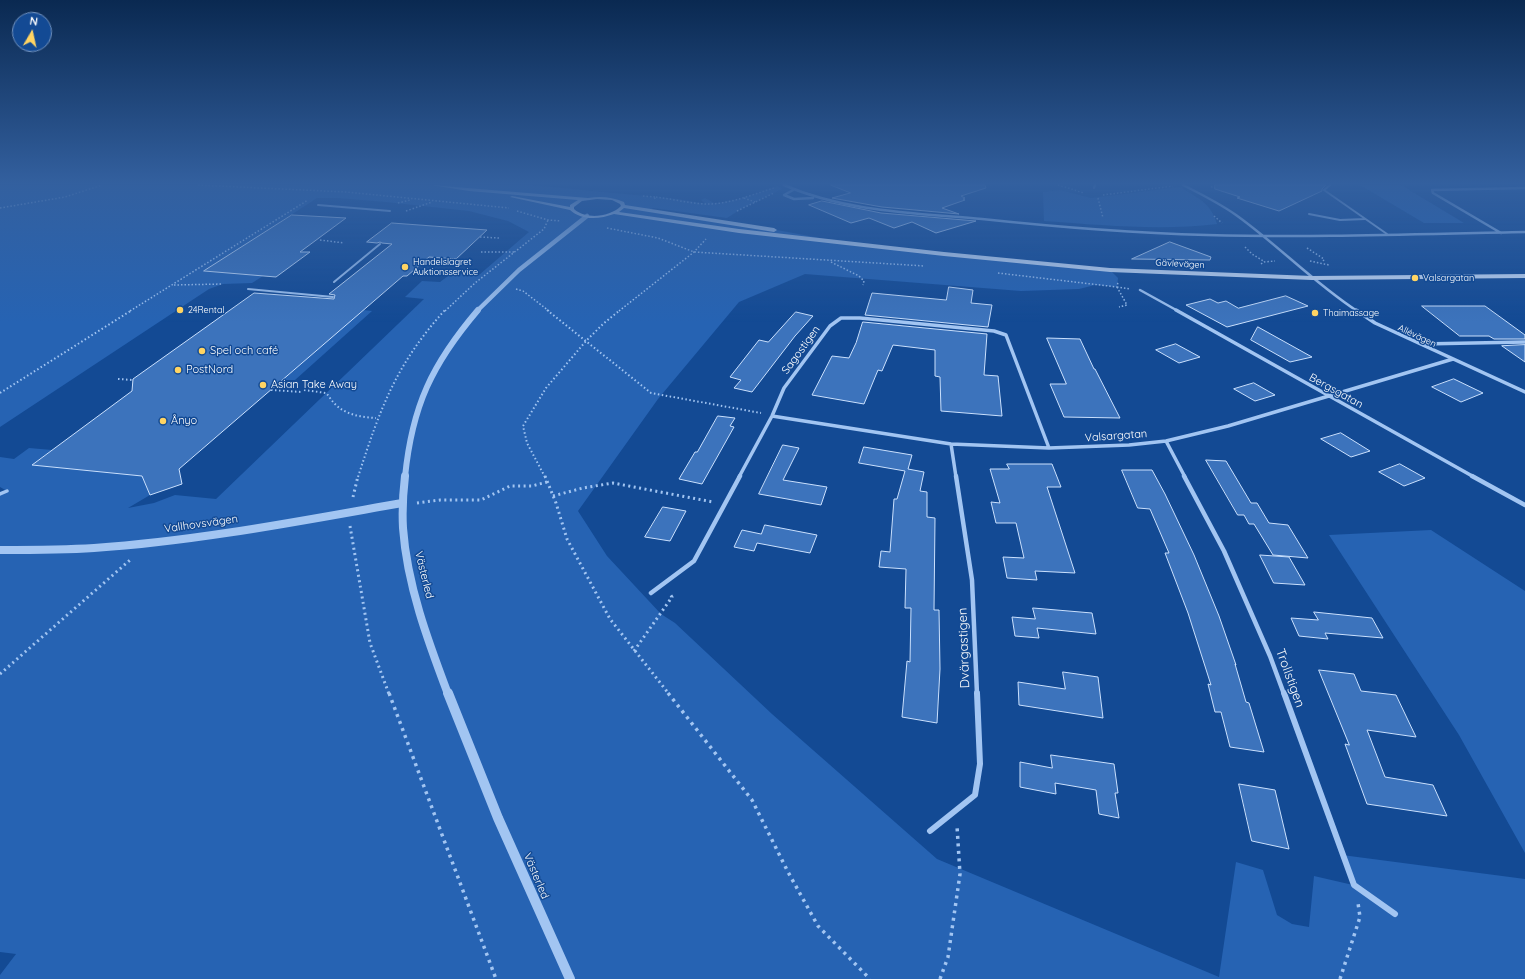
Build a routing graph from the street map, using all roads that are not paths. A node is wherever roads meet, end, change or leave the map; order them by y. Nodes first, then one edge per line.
1 (568, 231) edge
2 (737, 231) edge
3 (781, 231) edge
4 (1117, 231) edge
5 (1254, 231) edge
6 (1382, 231) edge
7 (1497, 231) edge
8 (1525, 232) edge
9 (1501, 233) junction
10 (1387, 234) junction
11 (1261, 236) junction
12 (836, 241) junction
13 (380, 244) dead end
14 (1525, 276) edge
15 (1312, 278) junction
16 (334, 282) dead end
17 (248, 290) dead end
18 (1140, 290) dead end
19 (333, 297) dead end
20 (1525, 342) edge
21 (1418, 344) junction
22 (1452, 359) junction
23 (1525, 392) edge
24 (1330, 397) junction
25 (772, 416) junction
26 (1166, 441) junction
27 (951, 444) junction
28 (1049, 448) junction
29 (8, 491) dead end
30 (0, 494) edge
31 (403, 504) junction
32 (1525, 505) edge
33 (0, 550) edge
34 (651, 593) dead end
35 (930, 831) dead end
36 (1395, 914) dead end
37 (570, 979) edge

1 - 31 street, Västerled
2 - 12 main road, Gävlevägen
3 - 12 main road, Gävlevägen
4 - 11 street
5 - 11 street, Allévägen
6 - 10 lane
7 - 9 street
8 - 9 street
9 - 10 street
10 - 11 street
11 - 15 street, Allévägen
12 - 15 main road, Gävlevägen
13 - 16 lane
14 - 15 main road, Gävlevägen
15 - 21 street, Allévägen
17 - 19 lane
18 - 24 street, Bergsgatan
20 - 21 street
21 - 22 street, Allévägen
22 - 23 street, Allévägen
22 - 24 street, Valsargatan
24 - 26 street, Valsargatan
24 - 32 street, Bergsgatan
25 - 27 street, Valsargatan
25 - 28 street, Sagostigen
25 - 34 street, Sagostigen
26 - 28 street, Valsargatan
26 - 36 street, Trollstigen
27 - 28 street, Valsargatan
27 - 35 street, Dvärgastigen
29 - 30 lane
31 - 33 street, Vallhovsvägen
31 - 37 street, Västerled

